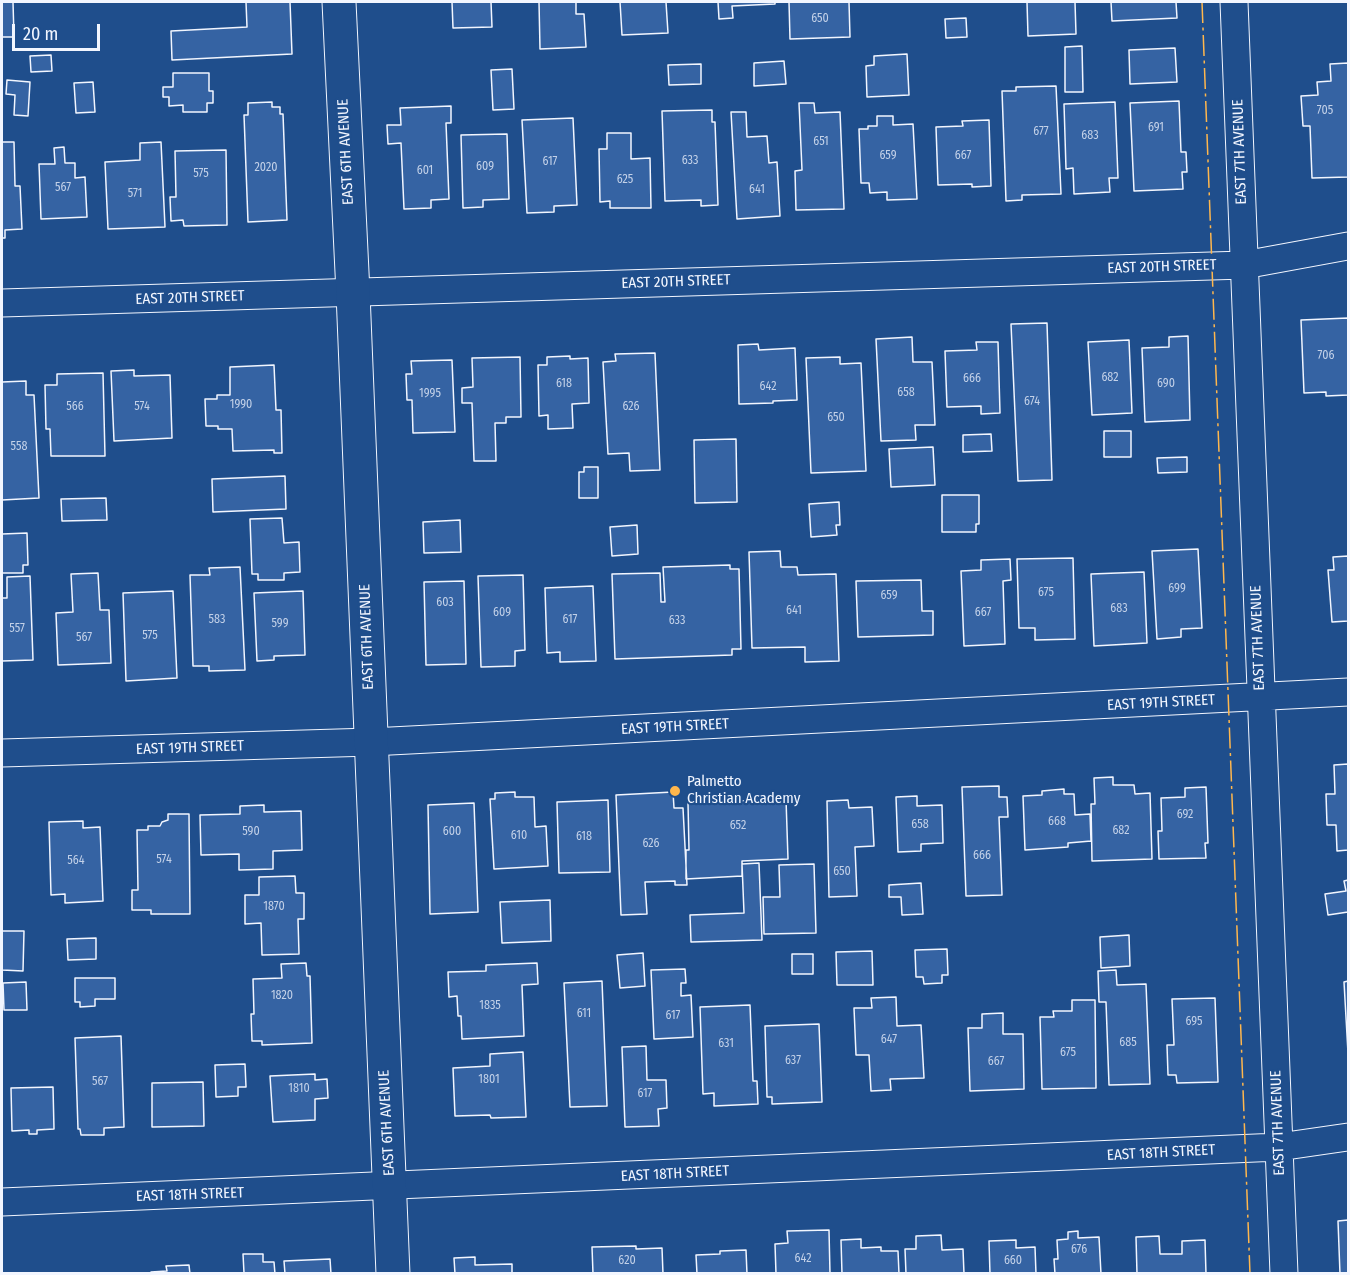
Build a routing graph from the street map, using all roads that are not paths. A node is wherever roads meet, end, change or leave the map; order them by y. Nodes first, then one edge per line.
1 (339, 2) edge
2 (1234, 2) edge
3 (1348, 246) edge
4 (1244, 265) junction
5 (353, 293) junction
6 (2, 303) edge
7 (1348, 692) edge
8 (1261, 698) junction
9 (371, 742) junction
10 (2, 753) edge
11 (1348, 1137) edge
12 (1280, 1147) junction
13 (390, 1187) junction
14 (2, 1202) edge
15 (393, 1274) edge
16 (1284, 1274) edge

1 - 5 street, EAST 6TH AVENUE
2 - 4 street, EAST 7TH AVENUE
3 - 4 street, EAST 20TH STREET
4 - 5 street, EAST 20TH STREET
4 - 8 street, EAST 7TH AVENUE
5 - 6 street, EAST 20TH STREET
5 - 9 street, EAST 6TH AVENUE
7 - 8 street, EAST 19TH STREET
8 - 9 street, EAST 19TH STREET
8 - 12 street, EAST 7TH AVENUE
9 - 10 street, EAST 19TH STREET
9 - 13 street, EAST 6TH AVENUE
11 - 12 street, EAST 18TH STREET
12 - 13 street, EAST 18TH STREET
12 - 16 street, EAST 7TH AVENUE
13 - 14 street, EAST 18TH STREET
13 - 15 street, EAST 6TH AVENUE

